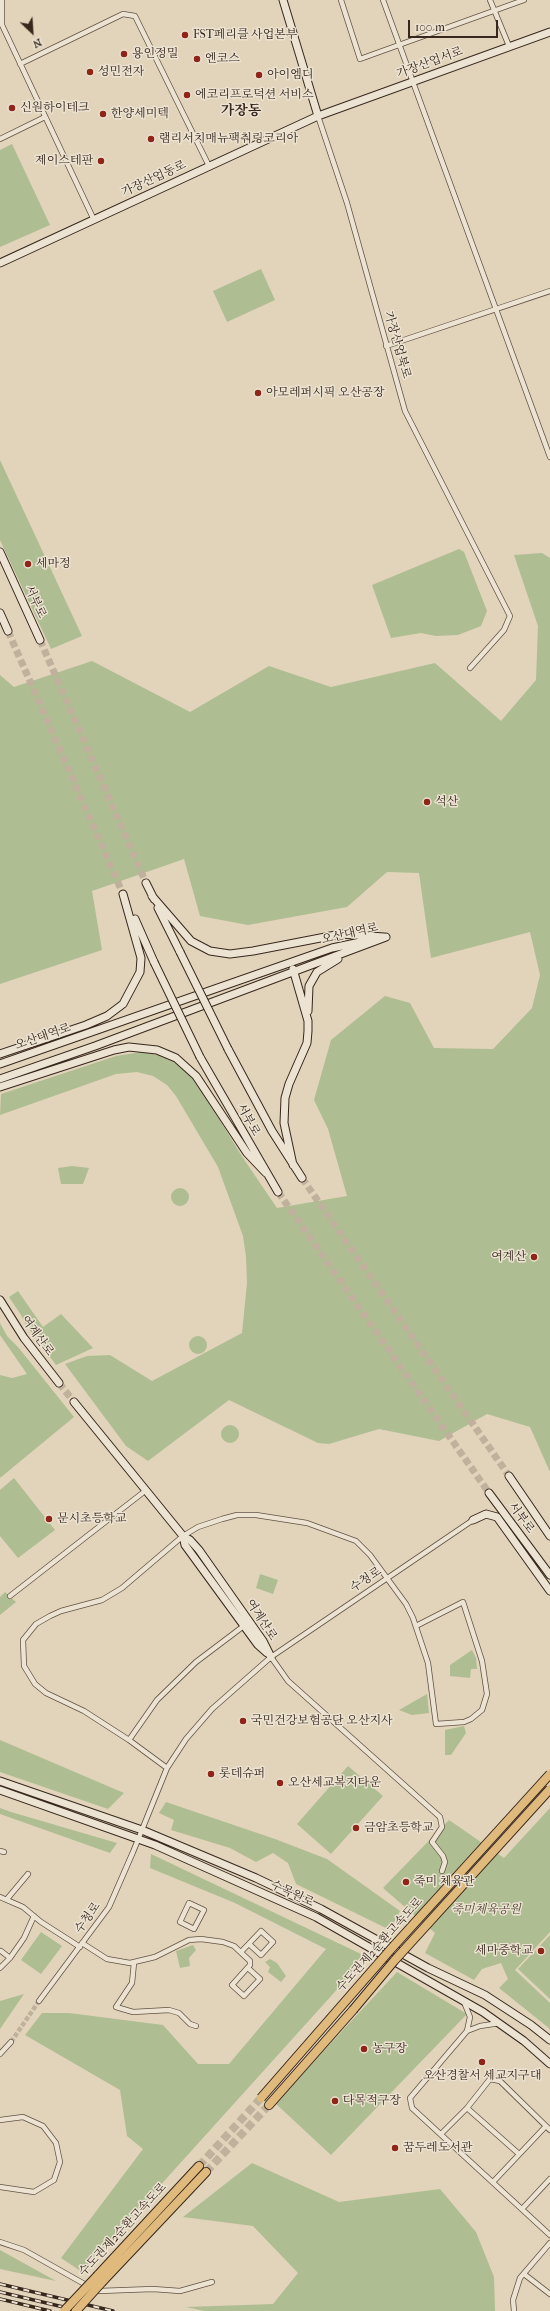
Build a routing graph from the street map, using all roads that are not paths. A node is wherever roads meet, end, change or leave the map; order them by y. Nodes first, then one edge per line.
1 (2, 0) edge
2 (283, 0) edge
3 (340, 0) edge
4 (382, 0) edge
5 (490, 0) edge
6 (524, 0) edge
7 (495, 11) junction
8 (550, 32) edge
9 (399, 45) junction
10 (509, 46) junction
11 (20, 64) junction
12 (412, 81) junction
13 (318, 116) junction
14 (45, 117) junction
15 (0, 139) edge
16 (209, 166) junction
17 (94, 220) junction
18 (0, 263) edge
19 (550, 291) edge
20 (496, 311) junction
21 (386, 346) junction
22 (550, 457) edge
23 (0, 552) edge
24 (0, 613) edge
25 (8, 631) tunnel mouth
26 (40, 640) tunnel mouth
27 (470, 668) dead end
28 (146, 883) tunnel mouth
29 (152, 896) junction
30 (386, 937) junction
31 (360, 948) junction
32 (290, 963) junction
33 (294, 972) junction
34 (308, 1021) junction
35 (0, 1054) edge
36 (0, 1064) edge
37 (0, 1079) edge
38 (0, 1087) edge
39 (293, 1165) junction
40 (266, 1173) junction
41 (302, 1178) tunnel mouth
42 (278, 1192) tunnel mouth
43 (0, 1300) edge
44 (59, 1383) tunnel mouth
45 (74, 1402) tunnel mouth
46 (509, 1476) tunnel mouth
47 (145, 1491) junction
48 (489, 1493) tunnel mouth
49 (473, 1520) joint
50 (183, 1536) junction
51 (550, 1536) edge
52 (550, 1575) edge
53 (386, 1579) junction
54 (550, 1591) edge
55 (10, 1596) dead end
56 (244, 1625) junction
57 (416, 1626) junction
58 (270, 1657) junction
59 (129, 1740) junction
60 (167, 1768) junction
61 (550, 1774) edge
62 (0, 1781) edge
63 (550, 1789) edge
64 (0, 1790) edge
65 (142, 1830) junction
66 (138, 1839) junction
67 (442, 1870) dead end
68 (28, 1874) dead end
69 (0, 1896) edge
70 (7, 1899) junction
71 (34, 1916) junction
72 (194, 1929) junction
73 (194, 1940) junction
74 (249, 1944) junction
75 (81, 1945) junction
76 (0, 1951) edge
77 (241, 1952) junction
78 (10, 1958) junction
79 (134, 1963) junction
80 (0, 1968) edge
81 (248, 1968) junction
82 (463, 2000) junction
83 (39, 2001) tunnel mouth
84 (500, 2023) junction
85 (196, 2026) dead end
86 (466, 2031) junction
87 (550, 2040) edge
88 (11, 2042) tunnel mouth
89 (0, 2054) edge
90 (550, 2064) edge
91 (261, 2098) tunnel mouth
92 (269, 2105) tunnel mouth
93 (467, 2108) junction
94 (0, 2120) edge
95 (548, 2128) edge
96 (441, 2134) junction
97 (519, 2154) junction
98 (199, 2166) tunnel mouth
99 (206, 2172) tunnel mouth
100 (550, 2179) edge
101 (493, 2182) junction
102 (0, 2186) edge
103 (522, 2209) junction
104 (550, 2234) edge
105 (0, 2242) edge
106 (550, 2243) edge
107 (524, 2274) junction
108 (101, 2278) junction
109 (212, 2282) dead end
110 (550, 2294) edge
111 (64, 2311) edge
112 (76, 2311) edge
113 (514, 2311) edge

1 - 11 street
2 - 13 main road, 가장산업북로
3 - 9 street
4 - 9 street
5 - 7 street
6 - 7 street
7 - 9 street
7 - 10 street
8 - 10 main road, 가장산업서로
9 - 12 street
10 - 12 main road, 가장산업서로
11 - 14 street
11 - 16 street
12 - 13 main road, 가장산업서로
12 - 20 street
13 - 16 main road, 가장산업동로
13 - 21 street, 가장산업북로
14 - 15 street
14 - 17 street
16 - 17 main road, 가장산업동로
17 - 18 main road, 가장산업동로
19 - 20 street
20 - 21 street
20 - 22 street
21 - 27 street, 가장산업북로
23 - 26 main road, 서부로
24 - 25 main road
28 - 29 main road
29 - 30 main road
29 - 39 main road, 서부로, bridge
30 - 31 main road, 오산대역로
30 - 32 main road, 오산대역로
31 - 33 main road, 오산대역로
31 - 34 main road
32 - 33 main road
32 - 36 main road, 오산대역로
33 - 34 main road
33 - 37 main road, 오산대역로
34 - 39 main road
35 - 40 main road, 서부로, bridge
38 - 40 main road
39 - 41 main road, 서부로
40 - 42 main road, 서부로
43 - 44 main road, 여계산로
45 - 47 main road, 여계산로
46 - 51 main road, 서부로
47 - 50 main road, 여계산로
47 - 55 street
48 - 52 main road, 서부로
49 - 53 street, 수청로
49 - 54 main road
50 - 53 street
50 - 56 main road, 여계산로
50 - 58 main road, 여계산로
50 - 59 street
53 - 57 street
53 - 58 street, 수청로
56 - 58 main road, 여계산로
56 - 59 street
57 - 57 street
58 - 60 street, 수청로
58 - 67 street
59 - 60 street
60 - 65 street, 수청로
61 - 91 highway, 수도권제2순환고속도로, bridge
62 - 65 main road, 수목원로
63 - 92 highway, 수도권제2순환고속도로, bridge
64 - 66 main road, 수목원로
65 - 66 street, 수청로
65 - 87 main road, 수목원로
66 - 75 street, 수청로
66 - 82 main road, 수목원로
68 - 70 street
69 - 70 street
70 - 71 street
71 - 75 street
71 - 78 street
72 - 72 street
72 - 73 street
73 - 77 street
73 - 79 street
74 - 74 street
74 - 77 street
75 - 79 street
75 - 83 street, 수청로
76 - 78 street
77 - 81 street
78 - 80 street
79 - 85 street
81 - 81 street
82 - 84 main road, 수목원로
82 - 86 street
84 - 86 street
84 - 90 main road, 수목원로
86 - 96 street
88 - 89 street
93 - 95 street
93 - 96 street
93 - 97 street
94 - 102 street
95 - 97 street
96 - 101 street
97 - 101 street
98 - 108 highway, 수도권제2순환고속도로
99 - 108 highway, 수도권제2순환고속도로
100 - 103 street
101 - 103 street
103 - 104 street
105 - 109 street
106 - 107 street
107 - 110 street
107 - 113 street
108 - 111 highway, 수도권제2순환고속도로, bridge
108 - 112 highway, 수도권제2순환고속도로, bridge

